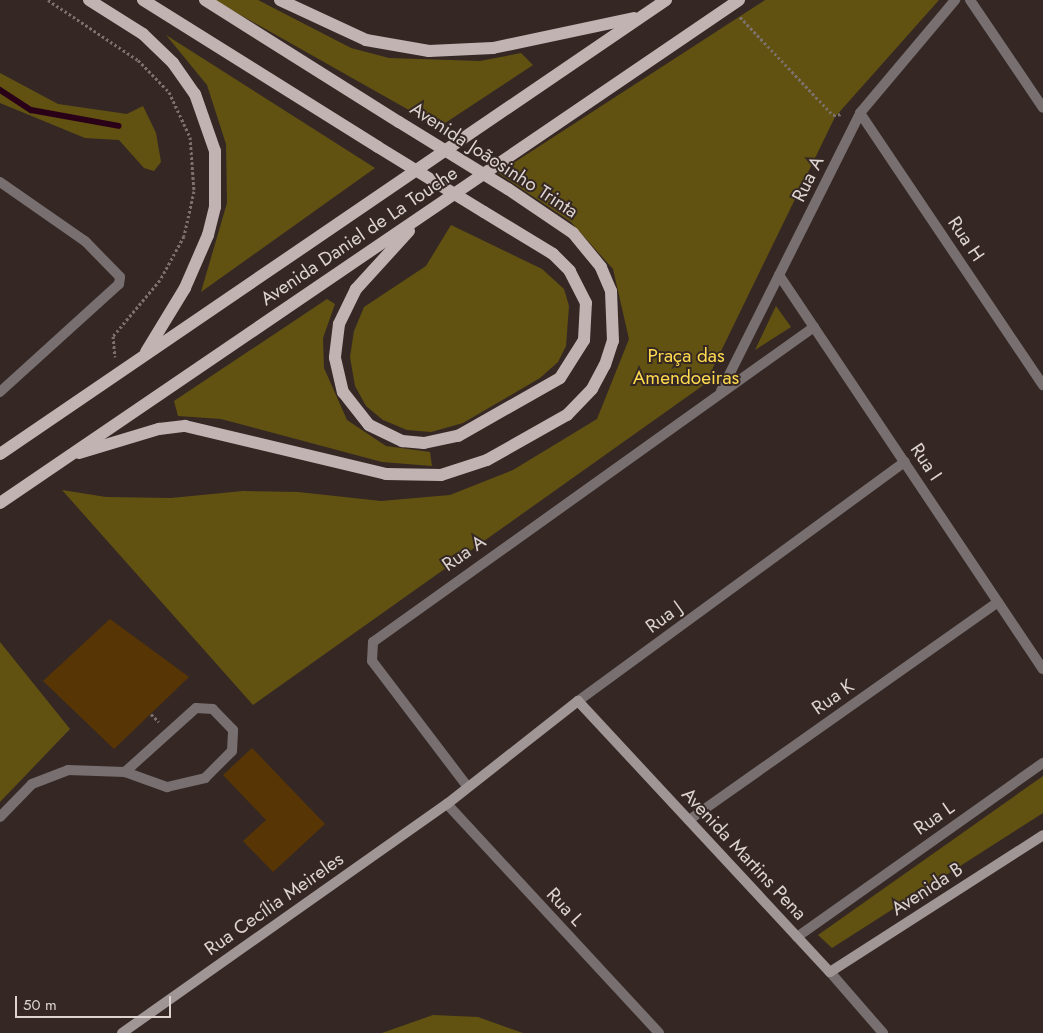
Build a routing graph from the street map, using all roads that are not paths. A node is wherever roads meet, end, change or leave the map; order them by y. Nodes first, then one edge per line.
1 (89, 0) edge
2 (143, 0) edge
3 (205, 0) edge
4 (280, 0) edge
5 (666, 0) edge
6 (955, 0) edge
7 (970, 0) edge
8 (734, 3) edge
9 (641, 17) junction
10 (1043, 108) edge
11 (860, 113) junction
12 (0, 182) edge
13 (426, 212) junction
14 (779, 275) junction
15 (814, 327) junction
16 (143, 357) junction
17 (1043, 385) edge
18 (0, 392) edge
19 (720, 392) junction
20 (0, 454) edge
21 (67, 456) junction
22 (905, 462) junction
23 (0, 503) edge
24 (998, 602) junction
25 (1043, 669) edge
26 (578, 701) junction
27 (1043, 763) edge
28 (126, 772) junction
29 (468, 786) junction
30 (447, 804) junction
31 (0, 817) edge
32 (689, 820) junction
33 (1043, 835) edge
34 (797, 937) junction
35 (830, 972) junction
36 (122, 1033) edge
37 (658, 1033) edge
38 (883, 1033) edge

1 - 16 main road
2 - 13 main road, bridge
3 - 21 main road, Avenida Joãosinho Trinta, bridge
4 - 9 main road
5 - 9 main road, Avenida Daniel de La Touche
6 - 11 street, Rua A
7 - 10 street
8 - 13 main road, Avenida Daniel de La Touche
9 - 16 main road, Avenida Daniel de La Touche
11 - 14 street, Rua A
11 - 17 street, Rua H
12 - 18 street
13 - 21 main road, Avenida Daniel de La Touche
14 - 15 street, Rua I
14 - 19 street, Rua A
15 - 19 street, Rua A
15 - 22 street, Rua I
16 - 20 main road, Avenida Daniel de La Touche
19 - 29 street, Rua A
21 - 23 main road, Avenida Daniel de La Touche
22 - 24 street, Rua I
22 - 26 street, Rua J
24 - 25 street, Rua I
24 - 32 street, Rua K
26 - 29 street, Rua J
26 - 32 street, Avenida Martins Pena
27 - 34 street, Rua L
28 - 28 street
28 - 31 street
29 - 30 street, Rua J
30 - 36 street, Rua Cecília Meireles
30 - 37 street, Rua L
32 - 34 street, Avenida Martins Pena
33 - 35 street, Avenida B
34 - 35 street, Avenida Martins Pena
35 - 38 street, Avenida Martins Pena

